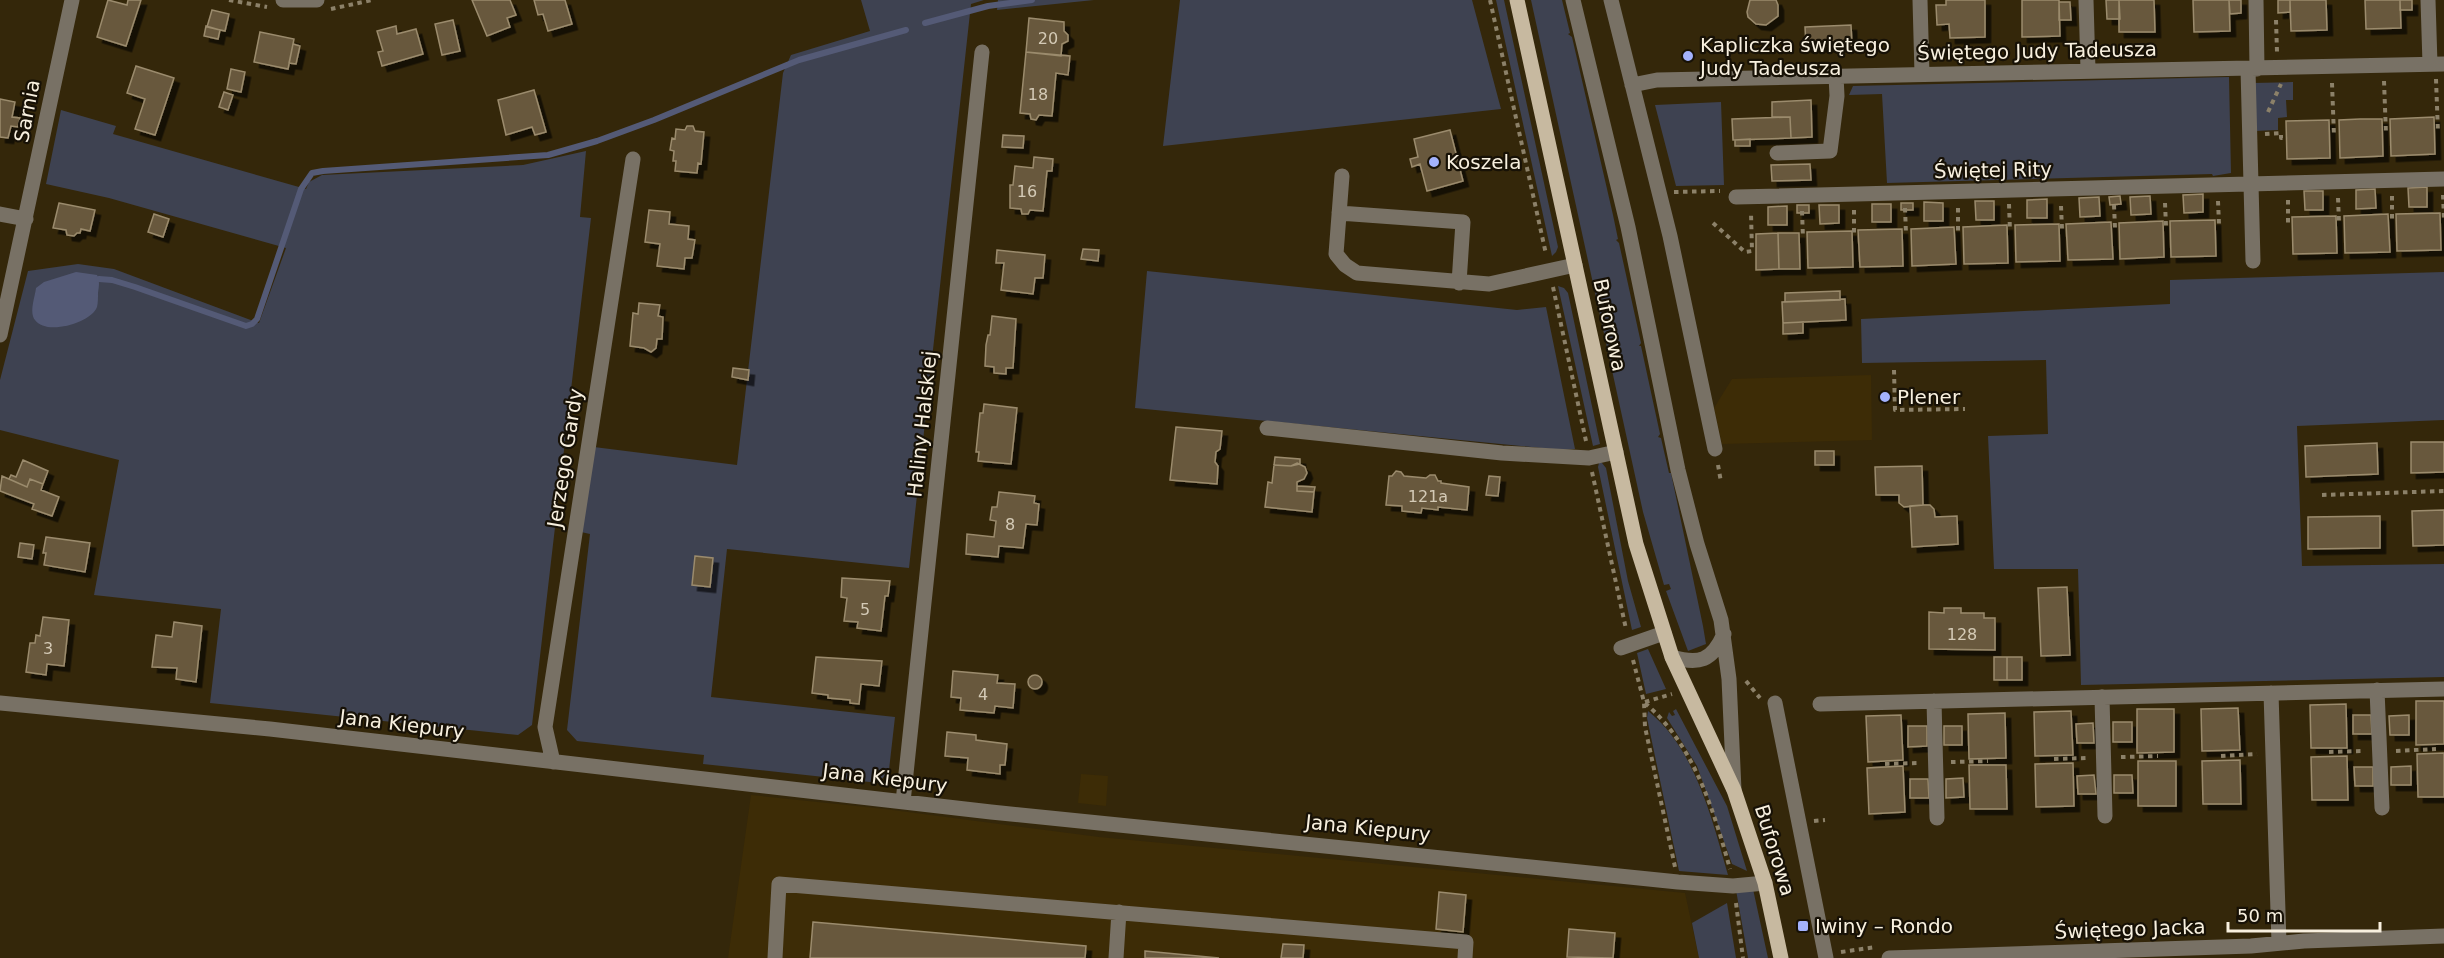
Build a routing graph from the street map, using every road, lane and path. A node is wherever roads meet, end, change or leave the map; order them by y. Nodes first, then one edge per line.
1 (72, 0) edge
2 (283, 0) edge
3 (317, 0) edge
4 (1490, 0) edge
5 (1517, 0) edge
6 (1573, 0) edge
7 (1611, 0) edge
8 (1920, 0) edge
9 (2086, 0) edge
10 (2256, 0) edge
11 (2428, 0) edge
12 (2276, 11) dead end
13 (982, 52) dead end
14 (2280, 62) junction
15 (2436, 64) edge
16 (2383, 66) junction
17 (2331, 67) junction
18 (2252, 69) junction
19 (2088, 70) junction
20 (1922, 74) junction
21 (1836, 76) junction
22 (1632, 85) junction
23 (2264, 122) dead end
24 (2438, 133) dead end
25 (2386, 134) dead end
26 (2334, 136) dead end
27 (1777, 153) dead end
28 (633, 159) dead end
29 (1342, 176) dead end
30 (2444, 179) edge
31 (2338, 182) junction
32 (2287, 184) junction
33 (2251, 185) junction
34 (2217, 186) junction
35 (2165, 187) junction
36 (2113, 189) junction
37 (2061, 190) junction
38 (2009, 191) junction
39 (1957, 192) junction
40 (1659, 193) junction
41 (1905, 193) junction
42 (1854, 195) junction
43 (1802, 196) junction
44 (1743, 197) junction
45 (1339, 213) junction
46 (0, 214) edge
47 (26, 219) junction
48 (2339, 222) dead end
49 (1713, 223) dead end
50 (2288, 223) dead end
51 (2219, 224) dead end
52 (2166, 226) dead end
53 (2115, 228) dead end
54 (2062, 229) dead end
55 (2010, 231) dead end
56 (1958, 232) dead end
57 (1906, 234) dead end
58 (1854, 236) dead end
59 (1803, 237) dead end
60 (2253, 261) dead end
61 (1575, 265) junction
62 (1549, 270) junction
63 (1459, 283) junction
64 (0, 335) edge
65 (1894, 370) dead end
66 (1965, 409) dead end
67 (1267, 428) dead end
68 (1715, 449) dead end
69 (1616, 452) junction
70 (1589, 458) junction
71 (2444, 491) edge
72 (2322, 495) dead end
73 (1664, 633) junction
74 (1724, 634) junction
75 (1625, 646) junction
76 (1672, 657) junction
77 (2444, 688) edge
78 (2377, 690) junction
79 (2271, 693) junction
80 (1670, 694) dead end
81 (2102, 697) junction
82 (1934, 701) junction
83 (1644, 702) junction
84 (0, 703) edge
85 (1775, 703) dead end
86 (1820, 704) dead end
87 (2273, 753) junction
88 (2221, 756) dead end
89 (553, 762) junction
90 (1734, 790) junction
91 (903, 802) junction
92 (2382, 808) dead end
93 (2104, 816) dead end
94 (1937, 818) dead end
95 (1678, 882) junction
96 (1765, 884) junction
97 (1733, 886) junction
98 (1119, 912) junction
99 (2444, 936) edge
100 (2279, 943) junction
101 (2251, 952) edge
102 (1919, 957) edge
103 (775, 958) edge
104 (1116, 958) edge
105 (1465, 958) edge
106 (1743, 958) edge
107 (1781, 958) edge
108 (1826, 958) edge
109 (1889, 958) edge

1 - 47 street, Sarnia
2 - 3 street
4 - 62 path
5 - 61 main road, Buforowa
6 - 74 street, Buforowa
7 - 22 street
8 - 20 street
9 - 19 street
10 - 18 street
11 - 15 street
12 - 14 path
13 - 91 street, Haliny Halskiej
14 - 17 street, Świętego Judy Tadeusza
14 - 18 street, Świętego Judy Tadeusza
14 - 23 path
15 - 16 street, Świętego Judy Tadeusza
15 - 24 path
16 - 17 street, Świętego Judy Tadeusza
16 - 25 path
17 - 26 path
18 - 19 street, Świętego Judy Tadeusza
18 - 33 street
19 - 20 street, Świętego Judy Tadeusza
20 - 21 street, Świętego Judy Tadeusza
21 - 22 street, Świętego Judy Tadeusza
21 - 27 street
22 - 40 street
28 - 89 street, Jerzego Gardy
29 - 45 street
30 - 31 street, Świętej Rity
31 - 32 street, Świętej Rity
31 - 48 path
32 - 33 street, Świętej Rity
32 - 50 path
33 - 34 street, Świętej Rity
33 - 60 street
34 - 35 street, Świętej Rity
34 - 51 path
35 - 36 street, Świętej Rity
35 - 52 path
36 - 37 street, Świętej Rity
36 - 53 path
37 - 38 street, Świętej Rity
37 - 54 path
38 - 39 street, Świętej Rity
38 - 55 path
39 - 41 street, Świętej Rity
39 - 56 path
40 - 44 path
40 - 68 street
41 - 42 street, Świętej Rity
41 - 57 path
42 - 43 street, Świętej Rity
42 - 58 path
43 - 44 street, Świętej Rity
43 - 59 path
44 - 49 path
45 - 63 street
45 - 63 street
46 - 47 street
47 - 64 street, Sarnia
61 - 62 street
61 - 69 main road, Buforowa
62 - 63 street
62 - 70 path
65 - 66 path
67 - 70 street
69 - 70 street
69 - 73 main road, Buforowa
70 - 75 path
71 - 72 path
73 - 75 street
73 - 76 main road, Buforowa
74 - 76 street
74 - 90 street, Buforowa
75 - 83 path
76 - 90 main road, Buforowa
77 - 78 street
78 - 79 street
78 - 92 street
79 - 81 street
79 - 87 street
80 - 83 path
81 - 82 street
81 - 93 street
82 - 86 street
82 - 94 street
83 - 95 path
83 - 97 path
84 - 89 street, Jana Kiepury
85 - 108 street
87 - 88 path
87 - 100 street
89 - 91 street, Jana Kiepury
90 - 96 main road, Buforowa
91 - 95 street, Jana Kiepury
95 - 97 street, Jana Kiepury
96 - 97 street, Jana Kiepury
96 - 107 main road, Buforowa
97 - 106 path
98 - 103 street
98 - 104 street
98 - 105 street
99 - 100 street, Świętego Jacka
100 - 101 street, Świętego Jacka
101 - 102 street, Świętego Jacka
102 - 109 street, Świętego Jacka

